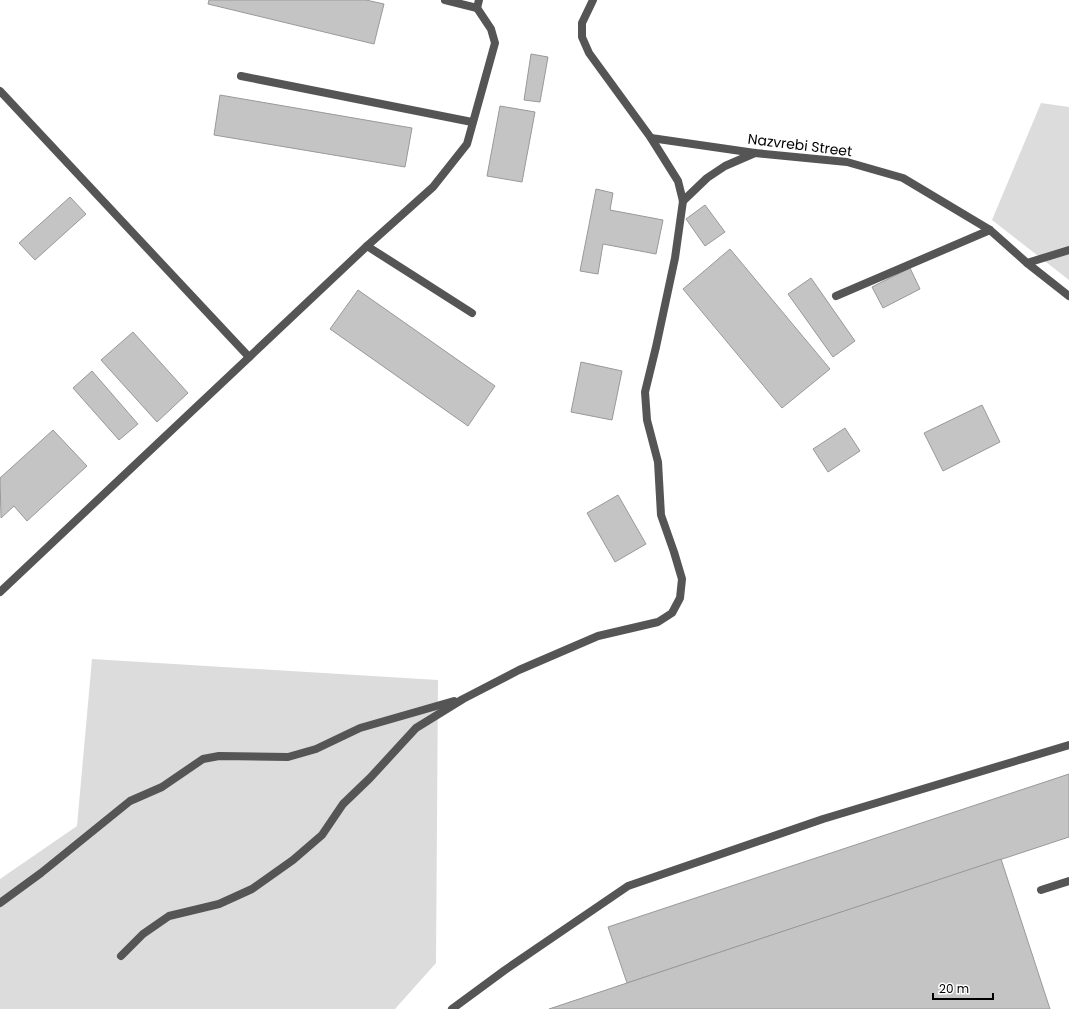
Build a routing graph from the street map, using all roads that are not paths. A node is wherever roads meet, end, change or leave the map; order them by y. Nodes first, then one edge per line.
1 (445, 0) edge
2 (593, 0) edge
3 (478, 4) edge
4 (241, 76) dead end
5 (0, 91) edge
6 (472, 122) junction
7 (651, 138) junction
8 (755, 153) junction
9 (683, 201) junction
10 (990, 230) junction
11 (367, 246) junction
12 (1069, 250) edge
13 (1027, 262) junction
14 (836, 296) dead end
15 (1069, 296) edge
16 (472, 313) dead end
17 (249, 357) junction
18 (0, 592) edge
19 (463, 699) junction
20 (1069, 745) edge
21 (1069, 881) edge
22 (1041, 890) dead end
23 (0, 903) edge
24 (121, 956) dead end
25 (452, 1009) edge

1 - 3 street
2 - 7 street
3 - 6 street
4 - 6 street
5 - 17 street
6 - 11 street
7 - 8 street, Nazvrebi Street
7 - 9 street
8 - 9 street
8 - 10 street, Nazvrebi Street
9 - 19 street
10 - 13 street, Nazvrebi Street
10 - 14 street
11 - 16 street
11 - 17 street
12 - 13 street
13 - 15 street, Nazvrebi Street
17 - 18 street
19 - 23 street
19 - 24 street
20 - 25 street
21 - 22 street

